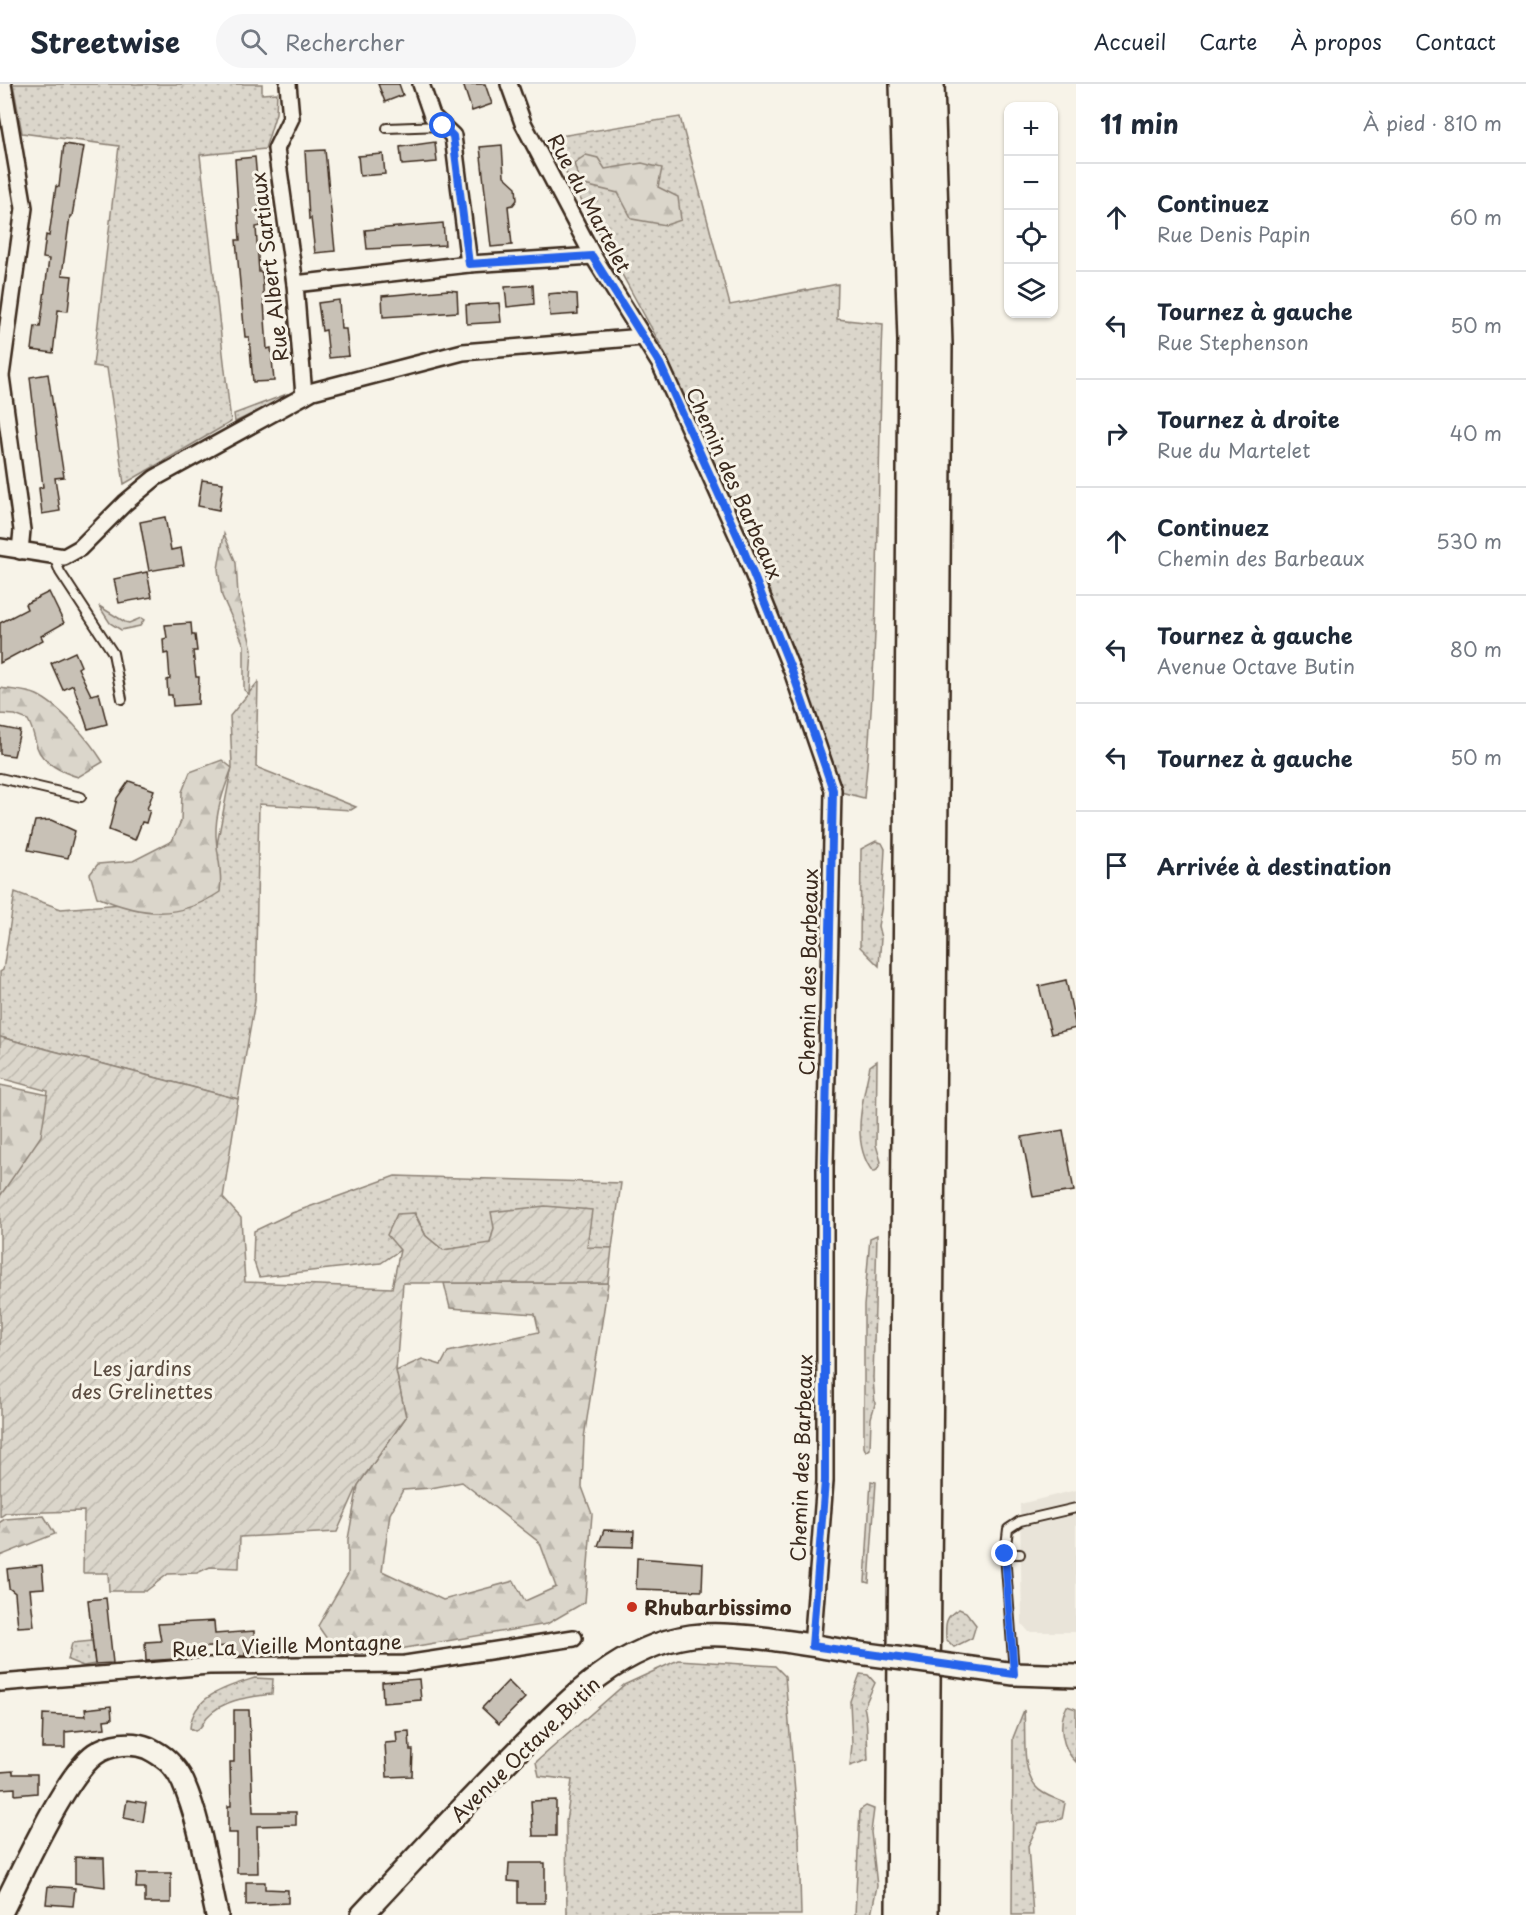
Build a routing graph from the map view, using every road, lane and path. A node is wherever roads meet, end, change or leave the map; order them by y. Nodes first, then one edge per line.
1 (3, 84) edge
2 (288, 84) edge
3 (422, 84) edge
4 (509, 84) edge
5 (904, 84) edge
6 (930, 84) edge
7 (443, 126) junction
8 (387, 128) dead end
9 (592, 256) junction
10 (469, 264) junction
11 (295, 284) junction
12 (643, 338) junction
13 (304, 396) junction
14 (0, 547) edge
15 (20, 551) junction
16 (54, 557) junction
17 (122, 699) dead end
18 (0, 778) edge
19 (81, 797) dead end
20 (1076, 1508) edge
21 (1005, 1554) junction
22 (1020, 1554) dead end
23 (574, 1638) dead end
24 (812, 1646) junction
25 (1014, 1674) junction
26 (1076, 1676) edge
27 (0, 1683) edge
28 (0, 1915) edge
29 (217, 1915) edge
30 (362, 1915) edge
31 (900, 1915) edge
32 (924, 1915) edge

1 - 15 street
2 - 11 street, Rue Albert Sartiaux
3 - 7 street
4 - 9 street, Rue du Martelet
5 - 31 highway
6 - 32 highway
7 - 8 lane
7 - 10 street
9 - 10 street
9 - 12 street, Rue du Martelet
10 - 11 street
11 - 13 street, Rue Albert Sartiaux
12 - 13 street
12 - 24 street, Chemin des Barbeaux
13 - 16 street
14 - 15 street
15 - 16 street
16 - 17 lane
18 - 19 lane
20 - 21 lane
21 - 22 lane
21 - 25 lane
23 - 27 street, Rue La Vieille Montagne
24 - 25 main road, Avenue Octave Butin, bridge
24 - 30 main road, Avenue Octave Butin
25 - 26 main road, Avenue Octave Butin
28 - 29 main road

